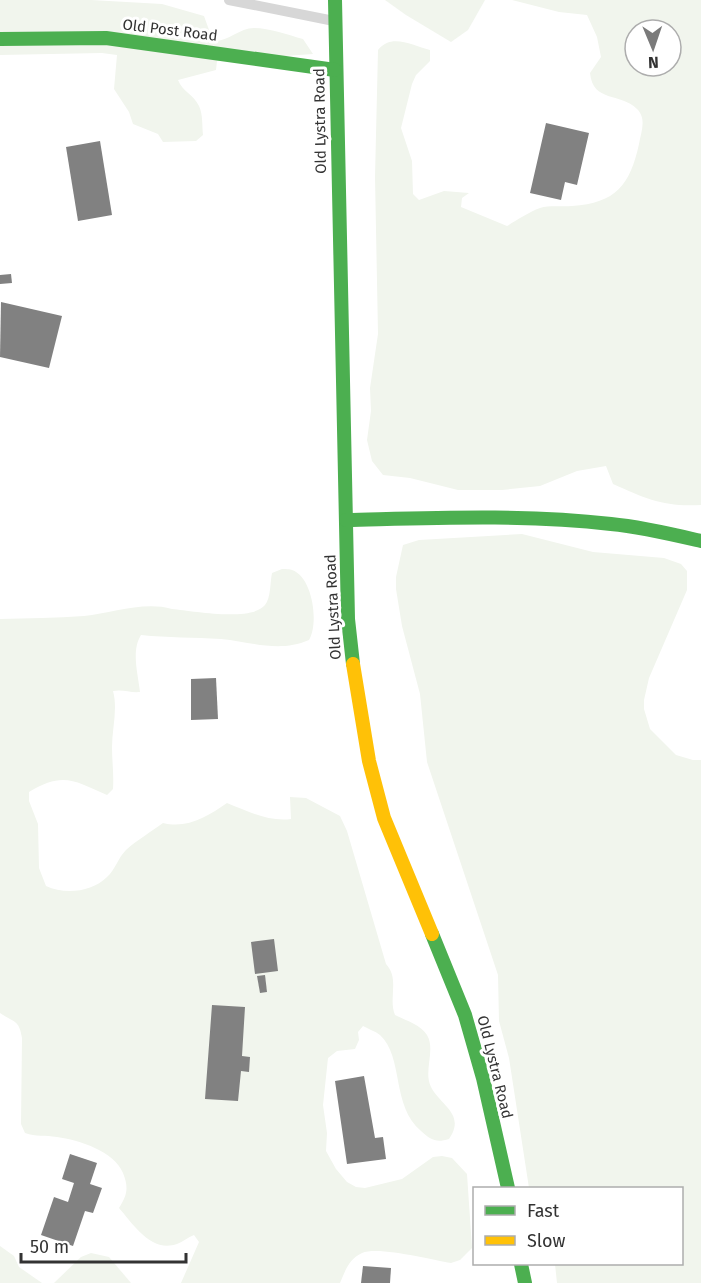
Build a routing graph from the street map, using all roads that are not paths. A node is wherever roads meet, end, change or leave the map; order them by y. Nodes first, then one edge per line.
1 (229, 0) edge
2 (335, 0) edge
3 (334, 21) junction
4 (0, 39) edge
5 (335, 70) junction
6 (346, 520) junction
7 (701, 541) edge
8 (508, 1187) edge
9 (521, 1265) edge
10 (525, 1283) edge

1 - 3 lane
2 - 3 street, Old Lystra Road
3 - 5 street, Old Lystra Road
4 - 5 street, Old Post Road
5 - 6 street, Old Lystra Road
6 - 7 street
6 - 8 street, Old Lystra Road
9 - 10 street

